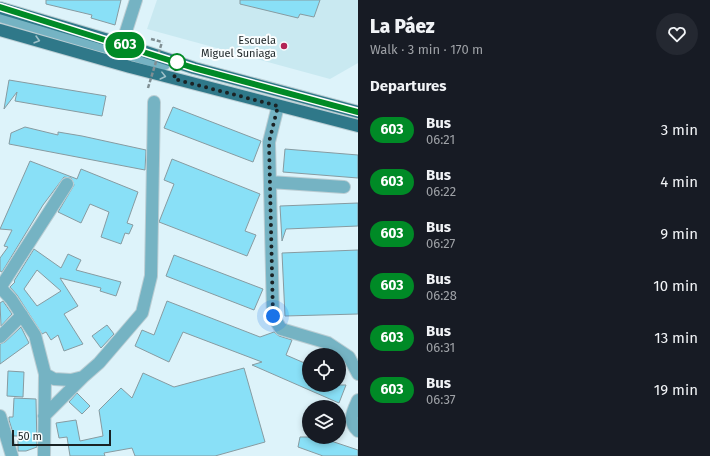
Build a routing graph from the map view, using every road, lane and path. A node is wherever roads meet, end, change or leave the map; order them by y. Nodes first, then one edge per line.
1 (136, 0) edge
2 (0, 8) edge
3 (0, 16) edge
4 (0, 30) edge
5 (162, 42) dead end
6 (122, 44) junction
7 (148, 88) dead end
8 (154, 102) dead end
9 (278, 106) junction
10 (358, 112) edge
11 (358, 118) edge
12 (358, 126) edge
13 (270, 182) junction
14 (67, 184) dead end
15 (344, 187) dead end
16 (0, 288) edge
17 (22, 315) junction
18 (0, 337) edge
19 (45, 374) junction
20 (358, 374) edge
21 (83, 377) junction
22 (358, 400) edge
23 (0, 416) edge
24 (44, 416) junction
25 (358, 431) edge
26 (12, 456) edge
27 (44, 456) edge

1 - 6 street
2 - 6 main road
3 - 11 street
4 -> 9 main road
5 - 7 path, bridge
6 - 10 main road
8 - 21 street
9 - 12 main road
9 - 13 street
13 - 15 street
13 - 20 street
14 - 16 street
16 - 17 street
17 - 18 street
17 - 19 street
19 - 21 street
19 - 24 street
21 - 24 street
22 - 25 street
23 - 26 street
24 - 27 street

